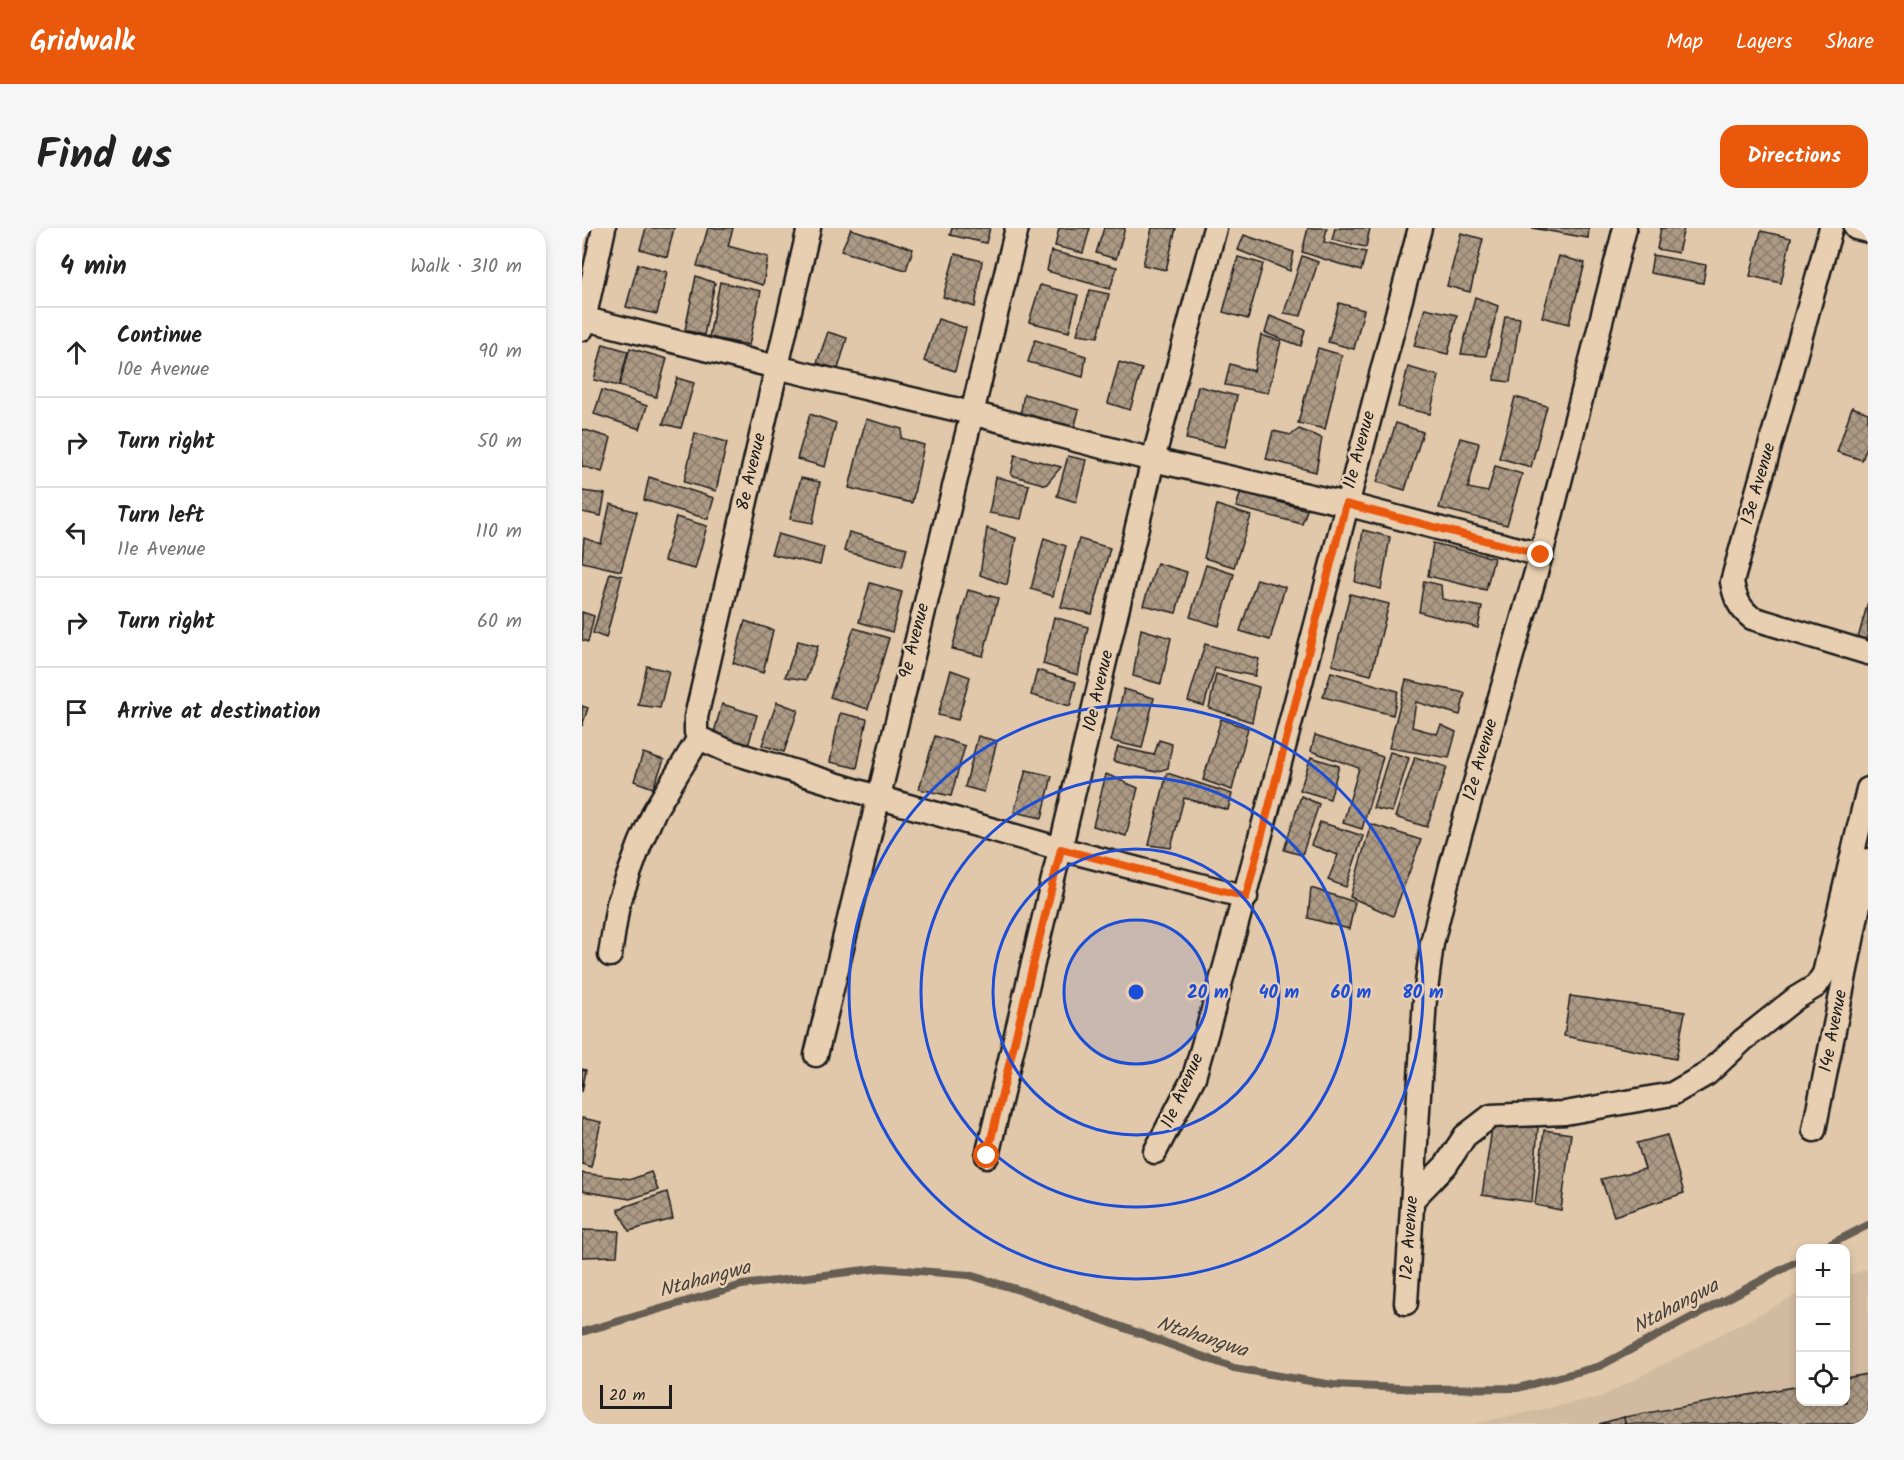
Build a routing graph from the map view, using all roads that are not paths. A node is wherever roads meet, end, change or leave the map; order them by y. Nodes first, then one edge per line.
1 (604, 228) edge
2 (809, 228) edge
3 (1017, 228) edge
4 (1215, 228) edge
5 (1420, 228) edge
6 (1625, 228) edge
7 (1831, 228) edge
8 (1856, 228) edge
9 (1868, 231) edge
10 (583, 322) edge
11 (776, 367) junction
12 (971, 412) junction
13 (1153, 460) junction
14 (1346, 504) junction
15 (1541, 555) junction
16 (1868, 653) edge
17 (698, 727) junction
18 (1868, 789) edge
19 (878, 796) junction
20 (1061, 849) junction
21 (1868, 860) edge
22 (1246, 897) junction
23 (610, 955) dead end
24 (816, 1055) dead end
25 (1814, 1130) dead end
26 (1155, 1152) dead end
27 (987, 1156) dead end
28 (1413, 1199) junction
29 (1406, 1303) dead end

1 - 10 street
2 - 11 street, 8e Avenue
3 - 12 street, 9e Avenue
4 - 13 street, 10e Avenue
5 - 14 street, 11e Avenue
6 - 15 street, 12e Avenue
7 - 16 street, 13e Avenue
8 - 9 street
10 - 11 street
11 - 12 street
11 - 17 street, 8e Avenue
12 - 13 street
12 - 19 street, 9e Avenue
13 - 14 street
13 - 20 street, 10e Avenue
14 - 15 street
14 - 22 street, 11e Avenue
15 - 28 street, 12e Avenue
17 - 19 street
17 - 23 street, 8e Avenue
18 - 28 street
19 - 20 street
19 - 24 street, 9e Avenue
20 - 22 street
20 - 27 street, 10e Avenue
21 - 25 street, 14e Avenue
22 - 26 street, 11e Avenue
28 - 29 street, 12e Avenue

